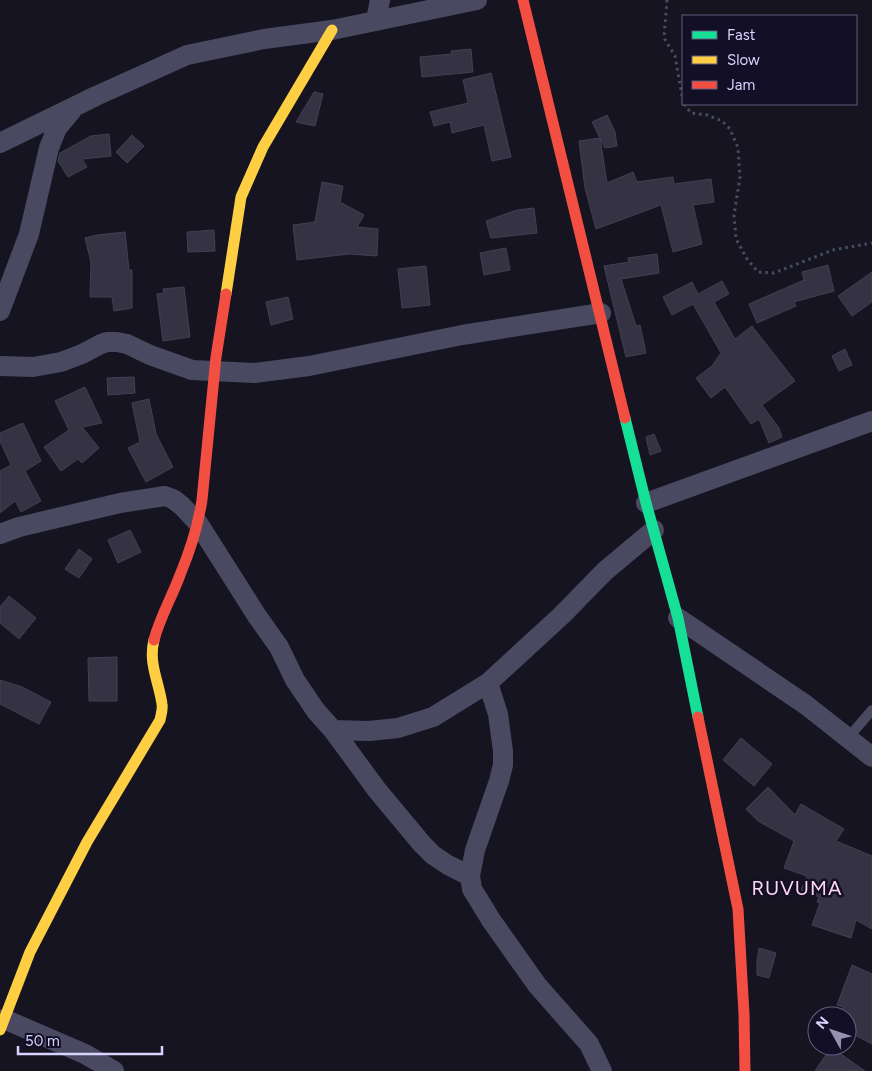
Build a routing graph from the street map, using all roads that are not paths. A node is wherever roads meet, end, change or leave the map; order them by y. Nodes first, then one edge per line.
1 (380, 0) edge
2 (477, 0) edge
3 (523, 0) edge
4 (376, 20) junction
5 (332, 30) junction
6 (76, 107) junction
7 (0, 143) edge
8 (0, 311) edge
9 (601, 313) junction
10 (0, 366) edge
11 (215, 372) junction
12 (872, 421) edge
13 (646, 502) junction
14 (198, 523) junction
15 (654, 530) junction
16 (0, 534) edge
17 (678, 618) junction
18 (488, 683) junction
19 (872, 710) edge
20 (333, 730) junction
21 (848, 738) junction
22 (872, 757) edge
23 (470, 876) junction
24 (2, 1024) edge
25 (114, 1071) edge
26 (602, 1071) edge
27 (745, 1071) edge

1 - 4 street
2 - 4 street
3 - 9 street
4 - 5 street
5 - 6 street
5 - 11 street
6 - 7 street
6 - 8 street
9 - 11 street
9 - 13 street
10 - 11 street
11 - 14 street
12 - 13 street
13 - 15 street
14 - 16 street
14 - 20 street
14 - 24 street
15 - 17 street
15 - 18 street
17 - 21 street
17 - 27 street
18 - 20 street
18 - 23 street
19 - 21 lane
20 - 23 street
21 - 22 street
23 - 26 street
24 - 25 street

